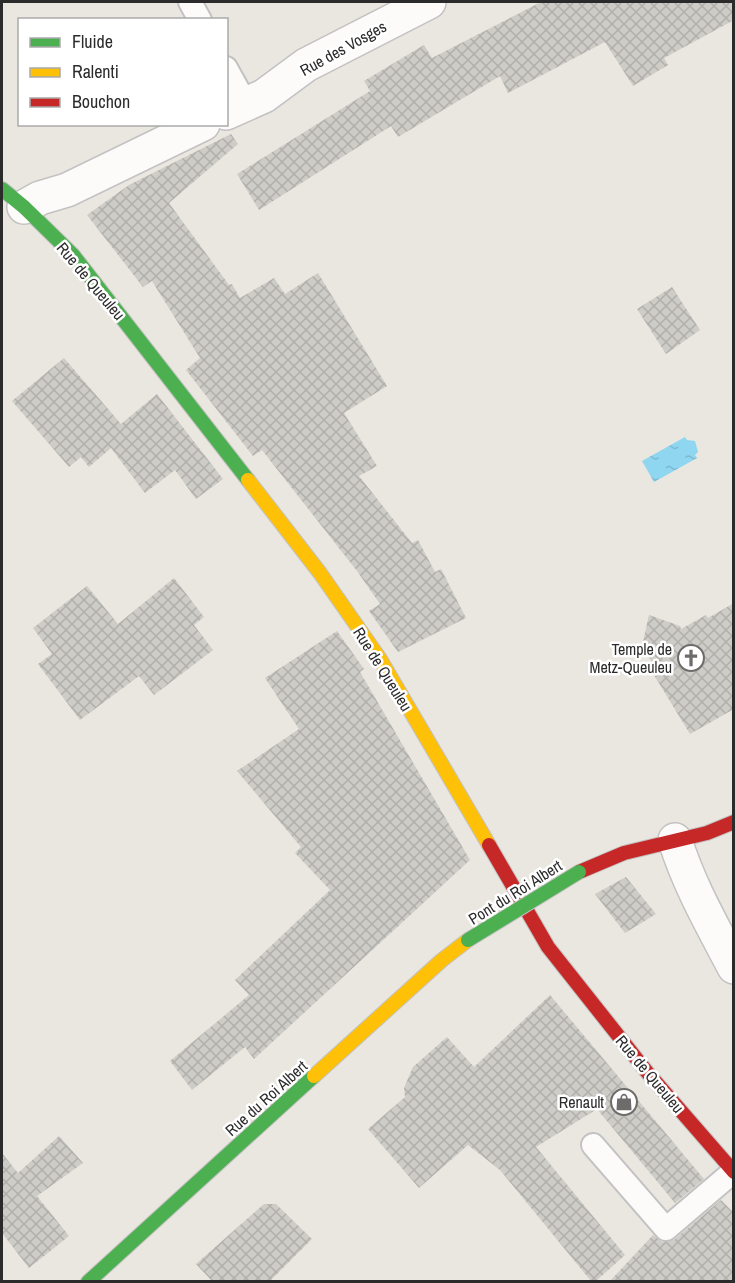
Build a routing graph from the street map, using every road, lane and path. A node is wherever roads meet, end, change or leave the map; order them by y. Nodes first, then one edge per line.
1 (190, 2) edge
2 (429, 2) edge
3 (199, 18) edge
4 (228, 76) edge
5 (236, 109) edge
6 (199, 126) edge
7 (13, 198) edge
8 (734, 822) edge
9 (675, 840) junction
10 (468, 940) joint
11 (734, 967) edge
12 (593, 1145) dead end
13 (733, 1172) edge
14 (88, 1281) edge

1 - 3 lane
2 - 5 street, Rue des Vosges
4 - 5 lane
6 - 7 street
7 - 13 street, Rue de Queuleu
8 - 9 street
9 - 10 street, Pont du Roi Albert, bridge
9 - 11 street
10 - 14 street, Rue du Roi Albert
12 - 13 lane

